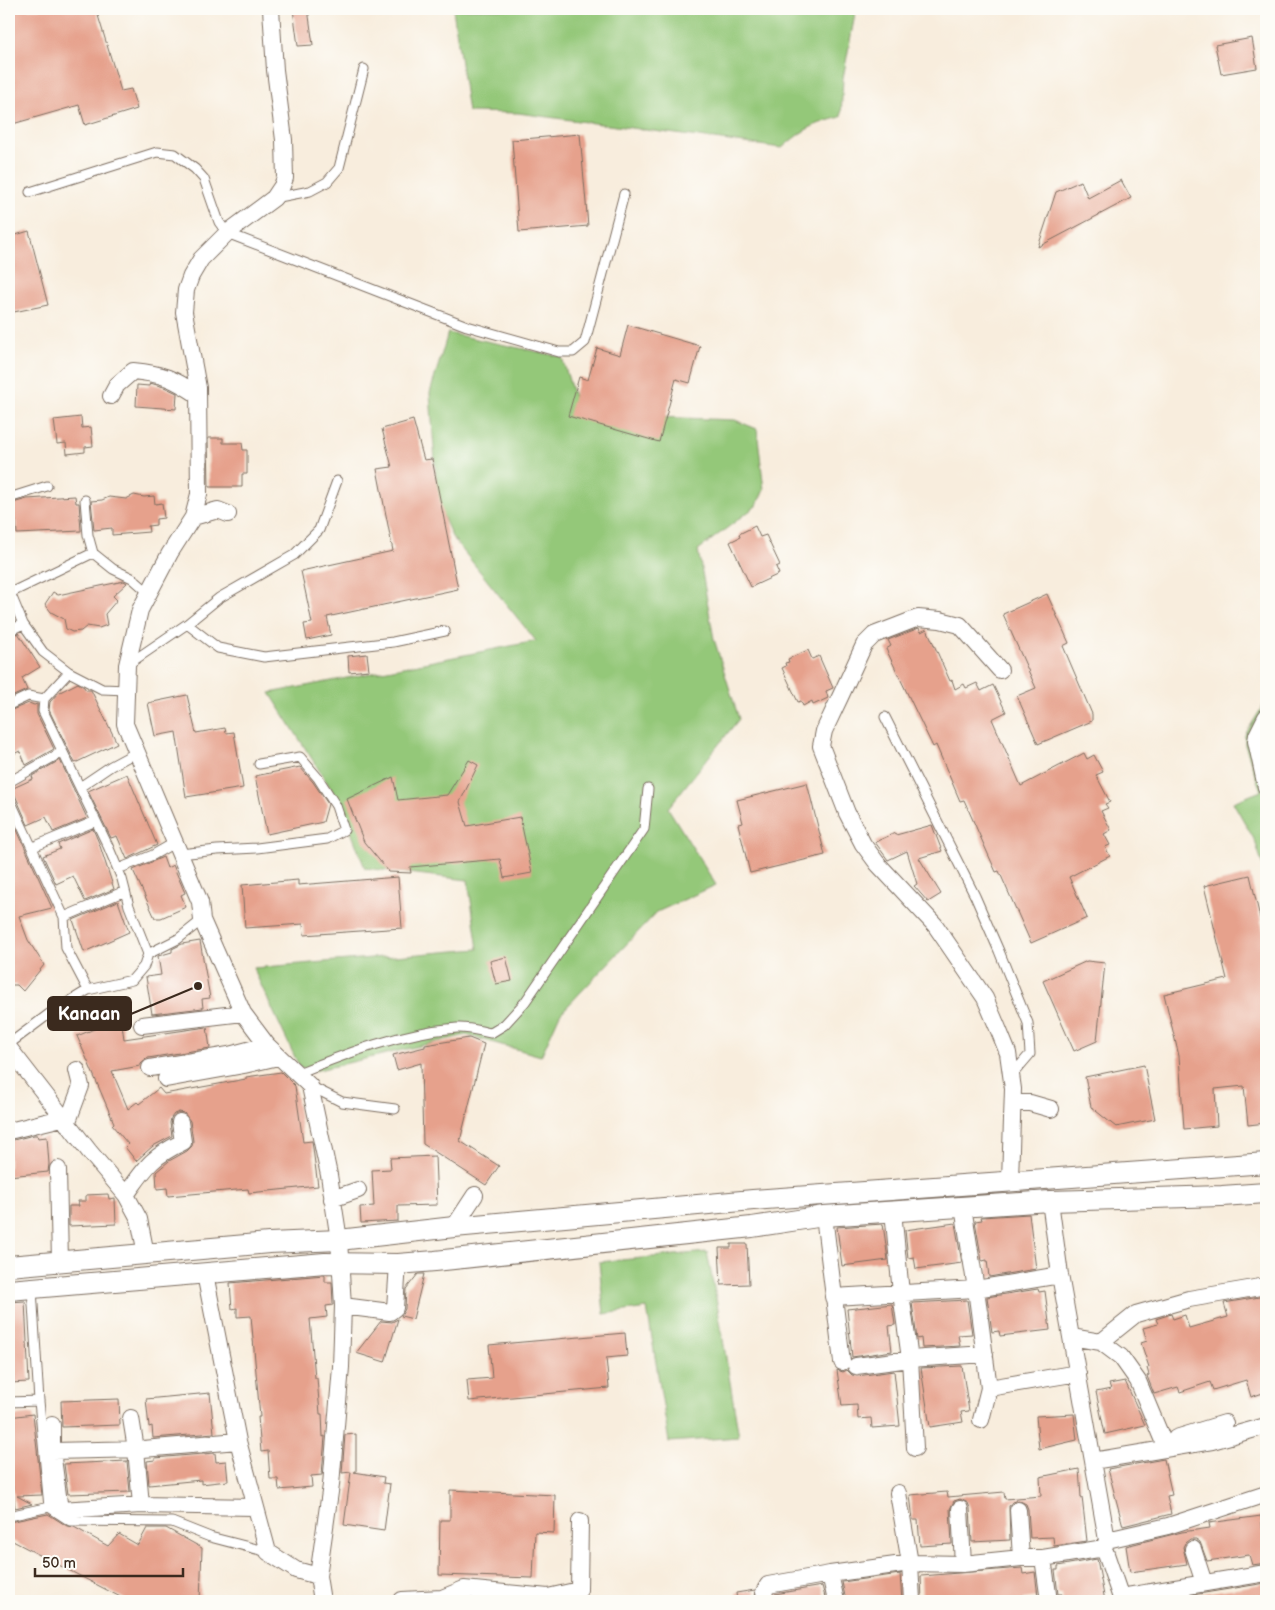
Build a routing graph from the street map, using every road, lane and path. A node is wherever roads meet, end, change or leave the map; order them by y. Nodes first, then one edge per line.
1 (271, 9) edge
2 (364, 69) dead end
3 (30, 192) dead end
4 (624, 194) dead end
5 (274, 198) junction
6 (227, 234) junction
7 (111, 396) dead end
8 (198, 396) junction
9 (337, 481) dead end
10 (46, 486) dead end
11 (9, 498) edge
12 (85, 500) dead end
13 (228, 514) dead end
14 (193, 517) junction
15 (93, 553) junction
16 (9, 592) edge
17 (149, 593) junction
18 (23, 624) junction
19 (187, 624) junction
20 (445, 631) dead end
21 (9, 632) edge
22 (127, 665) junction
23 (1000, 670) dead end
24 (69, 672) junction
25 (127, 690) junction
26 (44, 699) junction
27 (9, 704) edge
28 (885, 717) dead end
29 (1266, 717) edge
30 (62, 752) junction
31 (137, 752) junction
32 (259, 764) dead end
33 (9, 782) edge
34 (1266, 787) edge
35 (80, 788) junction
36 (648, 789) dead end
37 (9, 798) edge
38 (96, 821) junction
39 (33, 848) junction
40 (177, 848) junction
41 (118, 869) junction
42 (125, 891) junction
43 (64, 917) junction
44 (202, 920) junction
45 (148, 954) junction
46 (88, 990) junction
47 (242, 1013) junction
48 (142, 1025) dead end
49 (9, 1046) edge
50 (273, 1051) junction
51 (150, 1068) dead end
52 (77, 1070) dead end
53 (298, 1074) junction
54 (1011, 1075) junction
55 (166, 1079) dead end
56 (310, 1086) junction
57 (1012, 1103) junction
58 (394, 1108) dead end
59 (1051, 1109) dead end
60 (64, 1121) junction
61 (180, 1122) dead end
62 (9, 1131) edge
63 (1266, 1163) edge
64 (58, 1169) dead end
65 (1010, 1180) junction
66 (358, 1190) dead end
67 (1266, 1193) edge
68 (126, 1195) junction
69 (475, 1195) dead end
70 (332, 1199) junction
71 (1050, 1200) junction
72 (963, 1207) junction
73 (893, 1211) junction
74 (824, 1216) junction
75 (454, 1227) junction
76 (339, 1240) junction
77 (146, 1254) junction
78 (60, 1262) junction
79 (341, 1262) junction
80 (398, 1264) junction
81 (9, 1266) edge
82 (205, 1274) junction
83 (1060, 1275) junction
84 (1266, 1286) edge
85 (32, 1289) junction
86 (976, 1289) junction
87 (9, 1290) edge
88 (900, 1293) junction
89 (833, 1297) junction
90 (343, 1306) junction
91 (1071, 1337) junction
92 (1102, 1342) junction
93 (985, 1354) junction
94 (910, 1360) junction
95 (1078, 1373) junction
96 (989, 1388) junction
97 (39, 1401) junction
98 (9, 1402) edge
99 (131, 1418) dead end
100 (981, 1420) dead end
101 (1225, 1423) dead end
102 (52, 1425) dead end
103 (1266, 1426) edge
104 (238, 1441) junction
105 (1163, 1441) junction
106 (136, 1448) junction
107 (914, 1448) dead end
108 (52, 1451) junction
109 (1093, 1457) junction
110 (898, 1493) dead end
111 (1266, 1494) edge
112 (141, 1505) junction
113 (49, 1507) junction
114 (254, 1507) junction
115 (960, 1509) dead end
116 (1018, 1510) dead end
117 (9, 1514) edge
118 (580, 1521) dead end
119 (1106, 1544) junction
120 (1193, 1549) dead end
121 (268, 1552) junction
122 (1021, 1558) junction
123 (1043, 1558) junction
124 (910, 1563) junction
125 (964, 1564) junction
126 (1266, 1573) edge
127 (830, 1574) junction
128 (318, 1576) junction
129 (1204, 1583) junction
130 (1121, 1599) edge
131 (322, 1601) edge
132 (402, 1601) edge
133 (766, 1601) edge
134 (836, 1601) edge
135 (912, 1601) edge
136 (1049, 1601) edge

1 - 5 street
2 - 5 lane
3 - 6 lane
4 - 6 lane
5 - 6 street
6 - 8 street
7 - 8 street
8 - 14 street
9 - 19 lane
10 - 11 lane
12 - 15 lane
13 - 14 street
14 - 17 street
15 - 16 lane
15 - 17 lane
16 - 18 lane
17 - 22 street
18 - 21 lane
18 - 24 lane
19 - 20 lane
19 - 22 lane
22 - 25 street
23 - 54 street
24 - 25 lane
24 - 26 lane
25 - 31 street
26 - 27 lane
26 - 30 lane
28 - 54 lane
29 - 34 street
30 - 33 lane
30 - 35 lane
31 - 35 lane
31 - 40 street
32 - 40 lane
35 - 38 lane
36 - 53 lane
37 - 39 lane
38 - 39 lane
38 - 41 lane
39 - 43 lane
40 - 41 lane
40 - 44 street
41 - 42 lane
42 - 43 lane
42 - 45 lane
43 - 46 lane
44 - 45 lane
44 - 47 street
45 - 46 lane
46 - 49 lane
47 - 48 street
47 - 50 street
49 - 60 street
50 - 51 street
50 - 53 street
50 - 55 street
52 - 60 street
53 - 56 street
54 - 57 street
56 - 58 lane
56 - 70 street
57 - 59 street
57 - 65 street
60 - 62 street
60 - 68 street
61 - 68 street
63 - 65 street
64 - 78 street
65 - 75 street
66 - 70 street
67 - 71 street
68 - 77 street
69 - 75 street
70 - 76 street
71 - 72 street
71 - 83 street
72 - 73 street
72 - 86 street
73 - 74 street
73 - 88 street
74 - 80 street
74 - 89 street
75 - 76 street
76 - 77 street
76 - 79 street
77 - 78 street
78 - 81 street
79 - 80 street
79 - 82 street
79 - 90 street
80 - 90 street
82 - 85 street
82 - 104 street
83 - 86 street
83 - 91 street
84 - 92 street
85 - 87 street
85 - 97 lane
86 - 88 street
86 - 93 street
88 - 89 street
88 - 94 street
89 - 94 street
90 - 128 street
91 - 92 street
91 - 95 street
92 - 105 street
93 - 94 street
93 - 96 street
94 - 107 street
95 - 96 street
95 - 109 street
96 - 100 street
97 - 98 lane
97 - 113 lane
99 - 106 street
101 - 105 street
102 - 108 street
103 - 109 street
104 - 106 street
104 - 114 street
105 - 109 street
106 - 108 street
106 - 112 street
108 - 112 street
109 - 119 street
110 - 124 street
111 - 119 street
112 - 114 street
113 - 117 lane
113 - 121 lane
114 - 121 street
115 - 125 street
116 - 122 street
118 - 132 street
119 - 123 street
119 - 130 street
120 - 129 street
121 - 128 street
122 - 123 street
122 - 125 street
123 - 136 street
124 - 125 street
124 - 127 street
124 - 135 street
126 - 129 street
127 - 133 street
127 - 134 street
128 - 131 street
129 - 130 street

